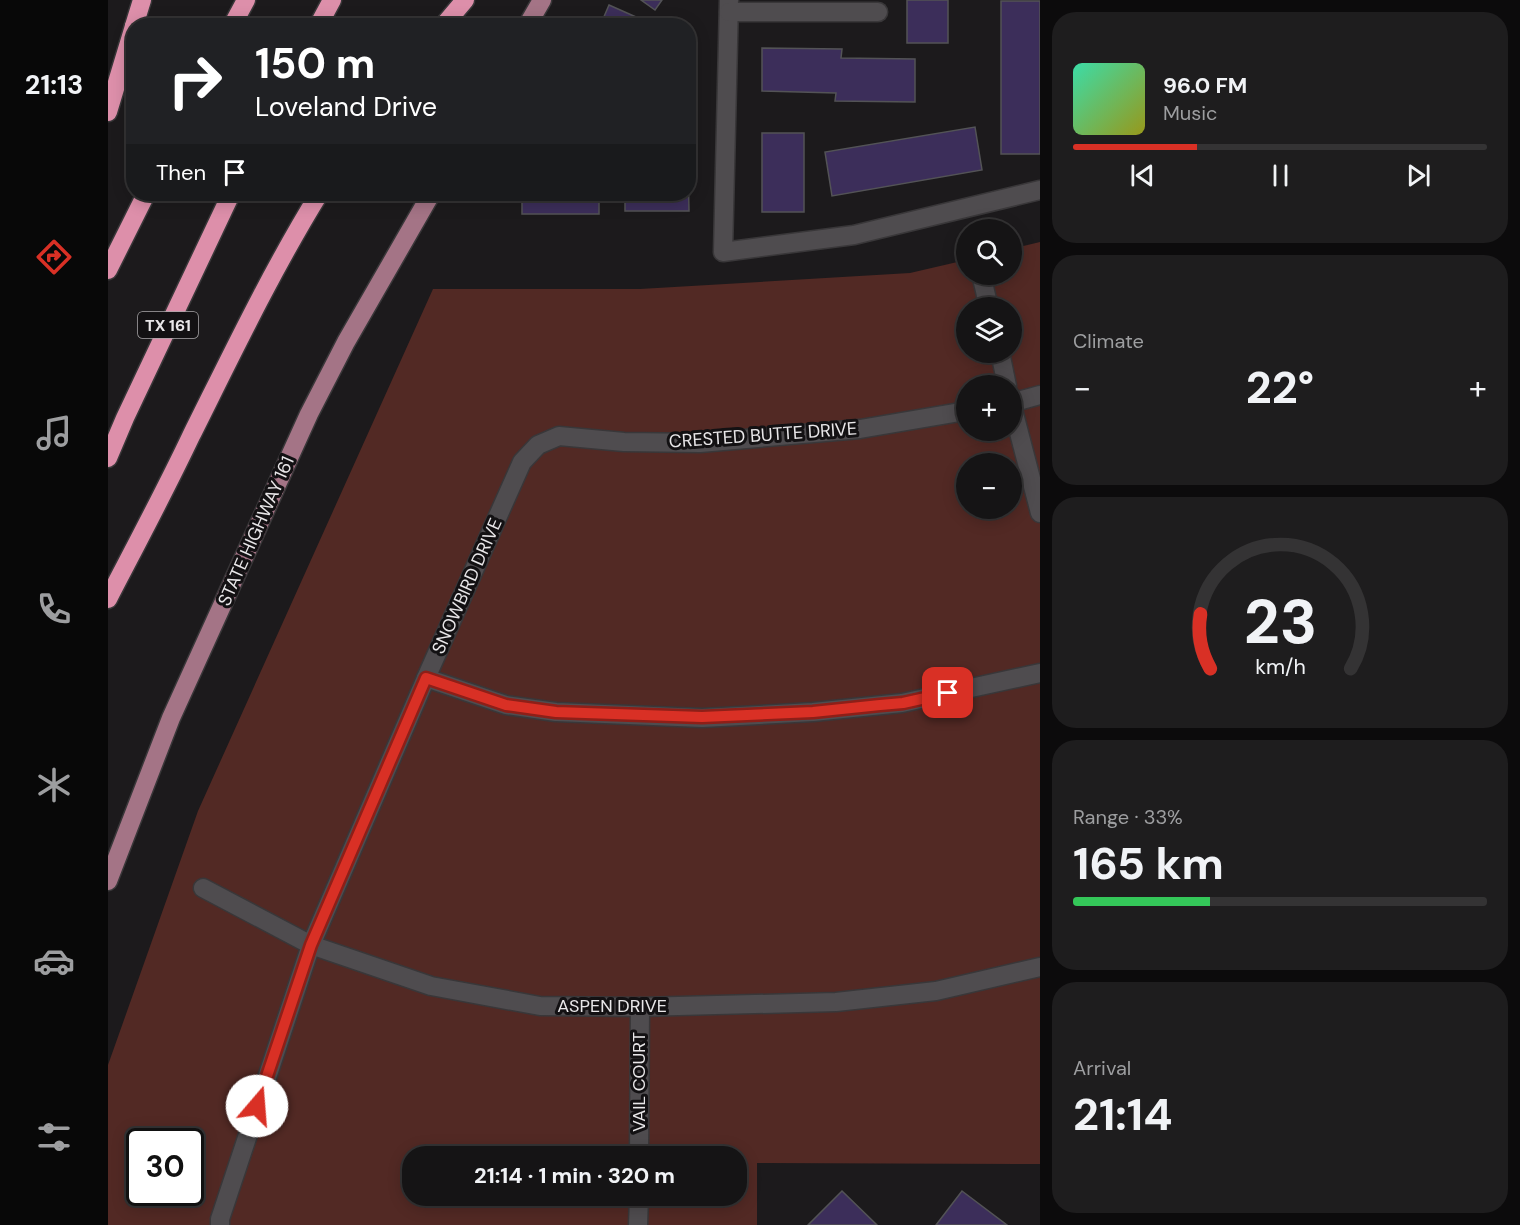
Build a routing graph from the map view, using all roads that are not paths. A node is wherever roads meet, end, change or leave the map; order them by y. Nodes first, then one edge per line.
1 (142, 0) edge
2 (246, 0) edge
3 (332, 0) edge
4 (465, 0) edge
5 (542, 0) edge
6 (729, 6) edge
7 (878, 12) dead end
8 (136, 18) edge
9 (236, 18) edge
10 (322, 18) edge
11 (450, 18) edge
12 (532, 18) edge
13 (126, 52) edge
14 (108, 112) edge
15 (1040, 190) edge
16 (142, 201) edge
17 (228, 201) edge
18 (315, 201) edge
19 (427, 201) edge
20 (108, 270) edge
21 (1040, 395) edge
22 (1022, 400) edge
23 (956, 413) edge
24 (559, 436) joint
25 (1021, 441) edge
26 (108, 458) edge
27 (1040, 513) edge
28 (108, 599) edge
29 (1040, 673) edge
30 (426, 678) junction
31 (108, 881) edge
32 (203, 888) dead end
33 (311, 945) junction
34 (1040, 968) edge
35 (640, 1007) junction
36 (639, 1146) edge
37 (639, 1206) edge
38 (220, 1225) edge
39 (638, 1225) edge

1 - 8 highway
2 - 9 highway
3 - 10 highway
4 - 11 highway
5 - 12 main road
6 - 7 street
6 - 15 street
13 - 14 highway
16 - 20 highway
17 - 26 highway, TX 161
18 - 28 highway
19 - 31 main road, STATE HIGHWAY 161
21 - 22 street
23 - 24 street, CRESTED BUTTE DRIVE
24 - 30 street, SNOWBIRD DRIVE
25 - 27 street
29 - 30 street
30 - 33 street, SNOWBIRD DRIVE
32 - 33 street, ASPEN DRIVE
33 - 35 street, ASPEN DRIVE
33 - 38 street, SNOWBIRD DRIVE
34 - 35 street, ASPEN DRIVE
35 - 36 street, VAIL COURT
37 - 39 street

